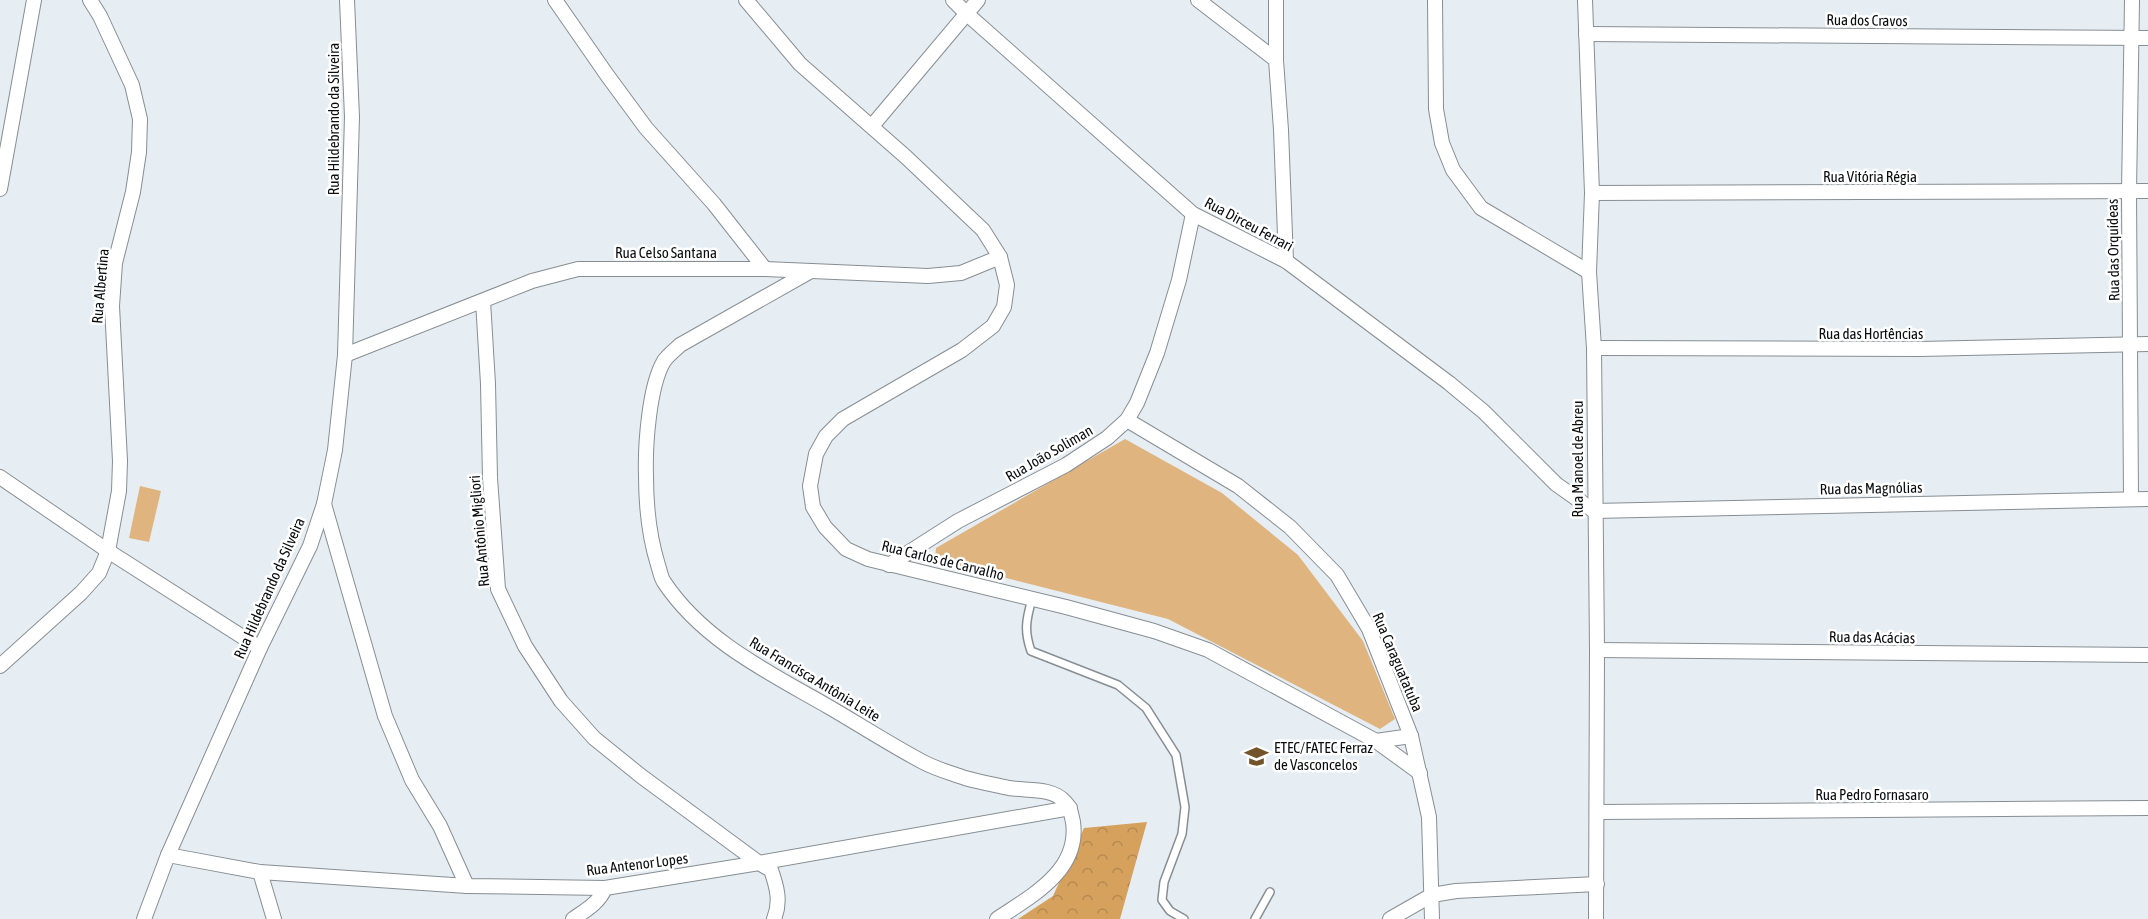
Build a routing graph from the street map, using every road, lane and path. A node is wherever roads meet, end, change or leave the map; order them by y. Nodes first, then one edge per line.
1 (34, 0) edge
2 (90, 0) edge
3 (346, 0) edge
4 (555, 0) edge
5 (746, 0) edge
6 (953, 0) edge
7 (978, 0) edge
8 (1198, 0) edge
9 (1276, 0) edge
10 (1435, 0) edge
11 (1585, 0) edge
12 (2132, 0) edge
13 (967, 14) junction
14 (1586, 34) junction
15 (2148, 38) edge
16 (2133, 39) junction
17 (1276, 60) junction
18 (872, 126) junction
19 (0, 189) edge
20 (2148, 191) edge
21 (2129, 192) junction
22 (1592, 193) junction
23 (1193, 214) junction
24 (1000, 257) junction
25 (1286, 261) junction
26 (765, 269) junction
27 (811, 271) junction
28 (1588, 272) junction
29 (483, 301) junction
30 (2131, 344) junction
31 (2148, 344) edge
32 (1594, 348) junction
33 (345, 355) junction
34 (1127, 420) junction
35 (0, 477) edge
36 (2131, 499) junction
37 (2148, 499) edge
38 (324, 504) junction
39 (1594, 511) junction
40 (108, 551) junction
41 (889, 565) junction
42 (1032, 599) junction
43 (260, 648) junction
44 (1597, 650) junction
45 (2148, 655) edge
46 (0, 666) edge
47 (1411, 736) junction
48 (1376, 741) junction
49 (1420, 773) junction
50 (1070, 808) junction
51 (2148, 808) edge
52 (1597, 812) junction
53 (168, 855) junction
54 (759, 864) junction
55 (260, 872) junction
56 (1597, 884) junction
57 (467, 886) junction
58 (605, 888) junction
59 (1270, 892) dead end
60 (1432, 896) junction
61 (144, 919) edge
62 (274, 919) edge
63 (573, 919) edge
64 (774, 919) edge
65 (997, 919) edge
66 (1184, 919) edge
67 (1255, 919) edge
68 (1390, 919) edge
69 (1432, 919) edge
70 (1596, 919) edge

1 - 19 street
2 - 40 street, Rua Albertina
3 - 33 street, Rua Hildebrando da Silveira
4 - 26 street
5 - 18 street
6 - 13 street, Rua Dirceu Ferrari
7 - 13 street
8 - 17 street
9 - 17 street
10 - 28 street
11 - 14 street, Rua Manoel de Abreu
12 - 16 street, Rua das Orquídeas
13 - 18 street
13 - 23 street, Rua Dirceu Ferrari
14 - 16 street, Rua dos Cravos
14 - 22 street, Rua Manoel de Abreu
15 - 16 street, Rua dos Cravos
16 - 21 street, Rua das Orquídeas
17 - 25 street
18 - 24 street
20 - 21 street, Rua Vitória Régia
21 - 22 street, Rua Vitória Régia
21 - 30 street, Rua das Orquídeas
22 - 28 street, Rua Manoel de Abreu
23 - 25 street, Rua Dirceu Ferrari
23 - 34 street, Rua João Soliman
24 - 27 street, Rua Celso Santana
24 - 41 street, Rua Carlos de Carvalho
25 - 39 street, Rua Dirceu Ferrari
26 - 27 street, Rua Celso Santana
26 - 29 street, Rua Celso Santana
27 - 50 street, Rua Francisca Antônia Leite
28 - 32 street, Rua Manoel de Abreu
29 - 33 street, Rua Celso Santana
29 - 54 street, Rua Antônio Migliori
30 - 31 street, Rua das Hortências
30 - 32 street, Rua das Hortências
30 - 36 street, Rua das Orquídeas
32 - 39 street, Rua Manoel de Abreu
33 - 38 street, Rua Hildebrando da Silveira
34 - 41 street, Rua João Soliman
34 - 47 street, Rua Caraguatatuba
35 - 40 street
36 - 37 street, Rua das Magnólias
36 - 39 street, Rua das Magnólias
38 - 43 street, Rua Hildebrando da Silveira
38 - 57 street
39 - 44 street, Rua Manoel de Abreu
40 - 43 street
40 - 46 street, Rua Albertina
41 - 42 street, Rua Carlos de Carvalho
42 - 48 street, Rua Carlos de Carvalho
42 - 66 lane
43 - 53 street, Rua Hildebrando da Silveira
44 - 45 street, Rua das Acácias
44 - 52 street, Rua Manoel de Abreu
47 - 48 street
47 - 49 street, Rua Caraguatatuba
48 - 49 street, Rua Carlos de Carvalho
49 - 60 street, Rua Caraguatatuba
50 - 54 street, Rua Antenor Lopes
50 - 65 street
51 - 52 street, Rua Pedro Fornasaro
52 - 56 street, Rua Manoel de Abreu
53 - 55 street, Rua Antenor Lopes
53 - 61 street, Rua Hildebrando da Silveira
54 - 58 street, Rua Antenor Lopes
54 - 64 street, Rua Antônio Migliori
55 - 57 street, Rua Antenor Lopes
55 - 62 street
56 - 60 street
56 - 70 street, Rua Manoel de Abreu
57 - 58 street, Rua Antenor Lopes
58 - 63 street
59 - 67 lane
60 - 68 street
60 - 69 street, Rua Caraguatatuba

